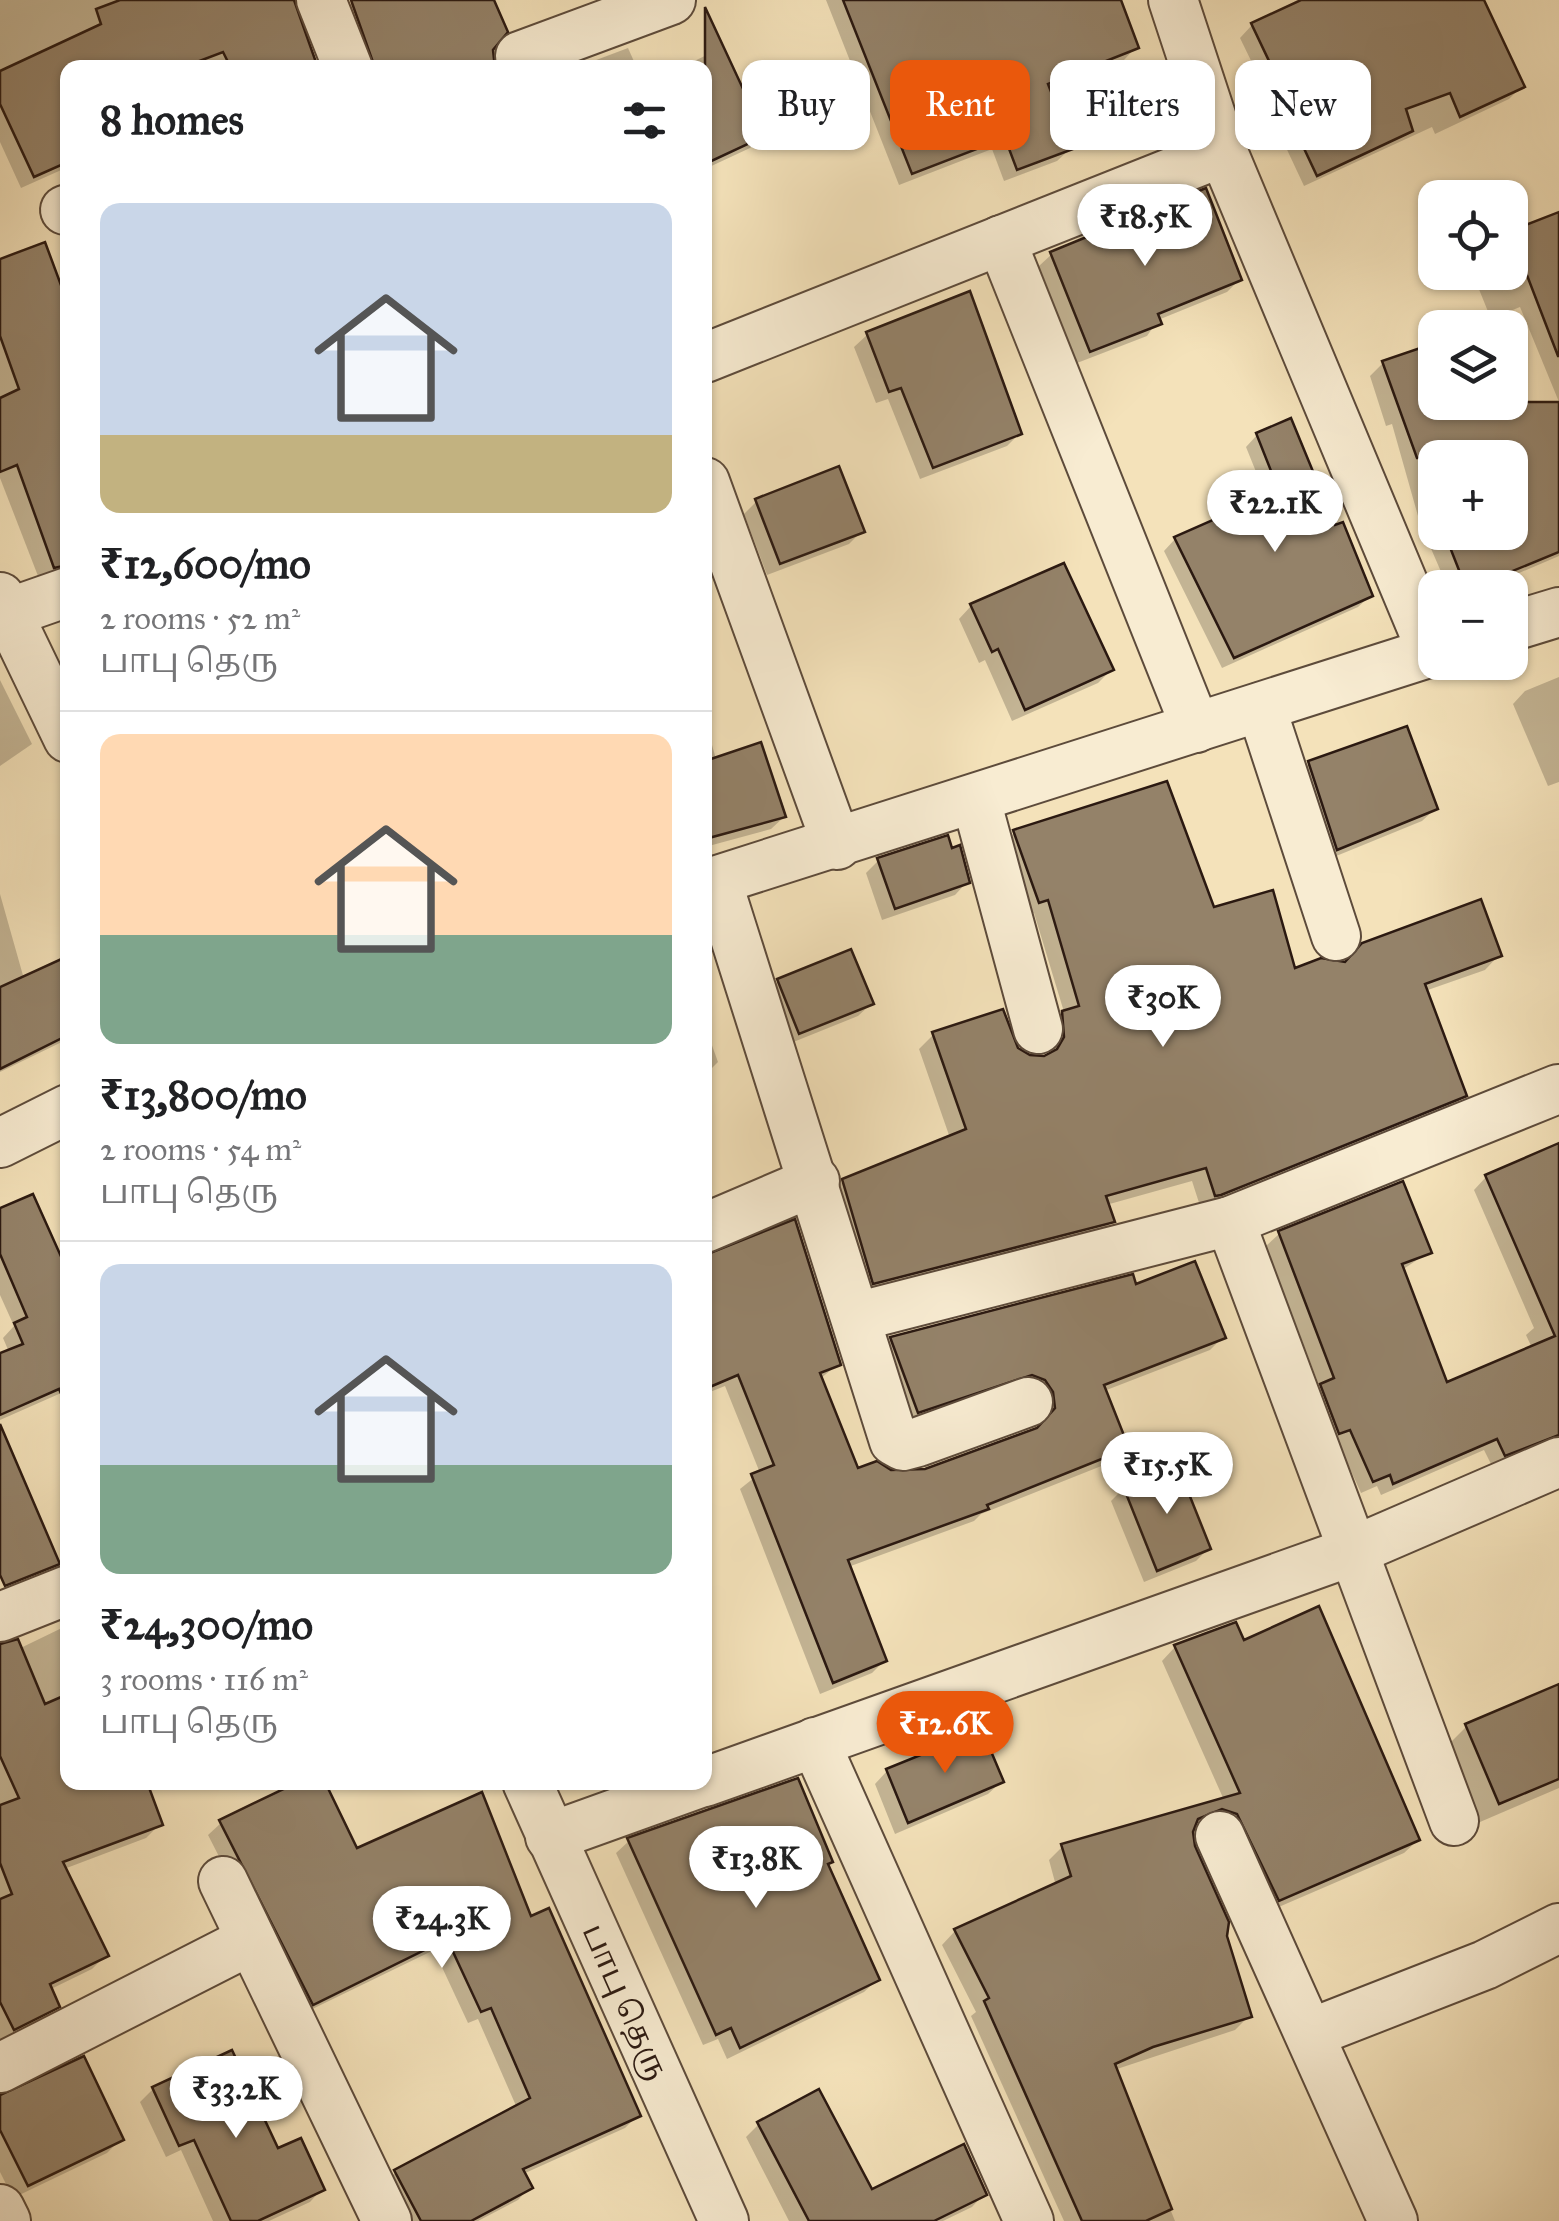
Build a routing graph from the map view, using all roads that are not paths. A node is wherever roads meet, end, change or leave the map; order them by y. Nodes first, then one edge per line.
1 (321, 0) edge
2 (672, 0) edge
3 (1173, 0) edge
4 (345, 60) edge
5 (521, 60) edge
6 (1223, 152) junction
7 (1001, 240) junction
8 (712, 355) edge
9 (712, 501) edge
10 (60, 594) edge
11 (4, 605) edge
12 (1559, 612) edge
13 (1418, 615) edge
14 (1528, 621) edge
15 (1418, 656) edge
16 (1260, 707) junction
17 (60, 721) edge
18 (1196, 728) junction
19 (976, 800) junction
20 (837, 845) junction
21 (712, 883) edge
22 (712, 886) edge
23 (1336, 936) dead end
24 (1038, 1029) dead end
25 (1558, 1089) edge
26 (60, 1112) edge
27 (0, 1144) edge
28 (815, 1181) junction
29 (1230, 1221) junction
30 (712, 1225) edge
31 (856, 1317) junction
32 (1028, 1402) dead end
33 (1559, 1462) edge
34 (1354, 1550) junction
35 (60, 1593) edge
36 (0, 1616) edge
37 (816, 1742) junction
38 (712, 1779) edge
39 (530, 1790) edge
40 (682, 1790) edge
41 (1454, 1821) dead end
42 (1220, 1836) dead end
43 (550, 1837) junction
44 (222, 1881) dead end
45 (1559, 1928) edge
46 (252, 1940) junction
47 (1311, 2033) junction
48 (0, 2068) edge
49 (0, 2210) edge
50 (6, 2221) edge
51 (387, 2221) edge
52 (724, 2221) edge
53 (1029, 2221) edge
54 (1392, 2221) edge

1 - 4 street
2 - 5 street
3 - 6 street
6 - 7 street
6 - 13 street
7 - 8 street
7 - 18 street
9 - 20 street
10 - 11 street
11 - 17 street
12 - 14 street
15 - 16 street
16 - 18 street
16 - 23 street
18 - 19 street
19 - 20 street
19 - 24 street
20 - 21 street
22 - 28 street
25 - 29 street
26 - 27 street
28 - 30 street
28 - 31 street
29 - 31 street
29 - 34 street
31 - 32 street
33 - 34 street
34 - 37 street
34 - 41 street
35 - 36 street
37 - 38 street
37 - 53 street
39 - 43 street, பாபு தெரு
40 - 43 street
42 - 47 street
43 - 52 street, பாபு தெரு
44 - 46 street
45 - 47 street
46 - 48 street
46 - 51 street
47 - 54 street
49 - 50 street

